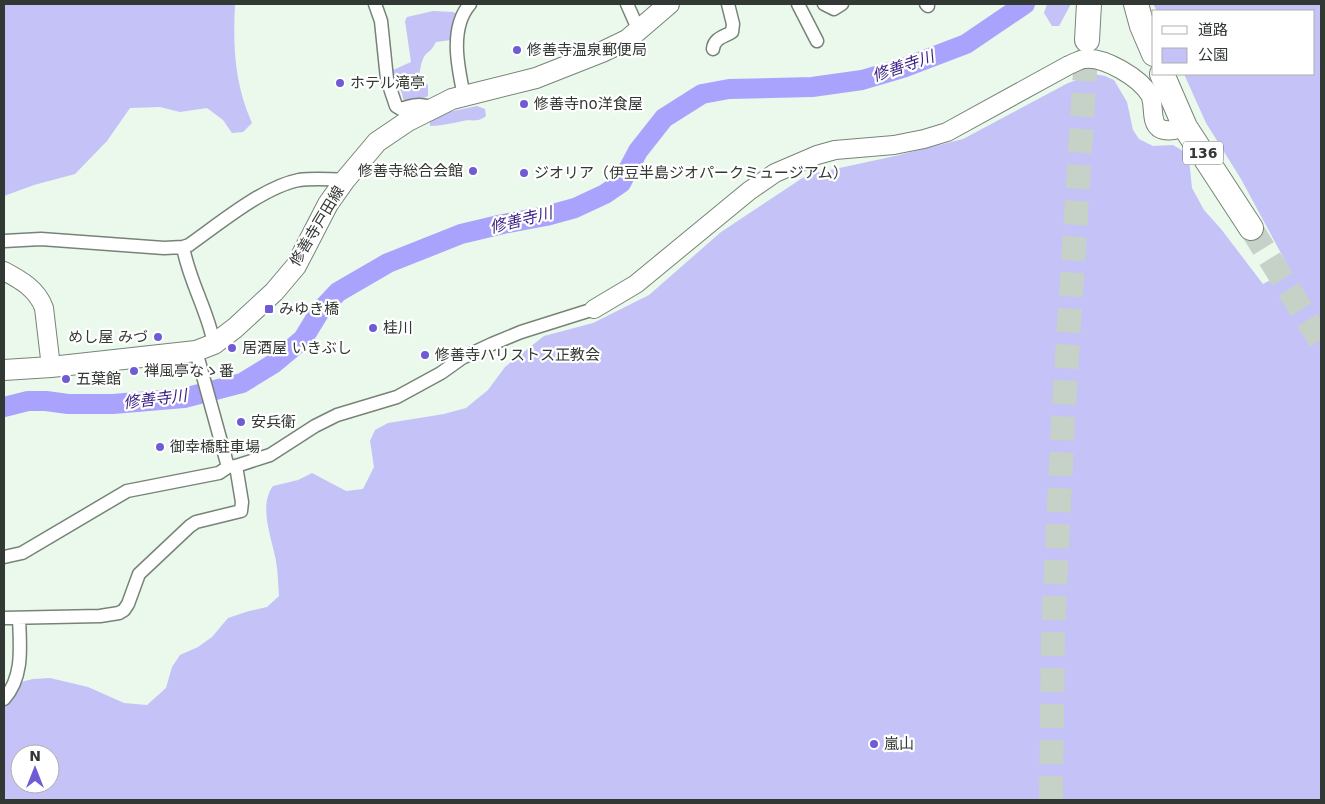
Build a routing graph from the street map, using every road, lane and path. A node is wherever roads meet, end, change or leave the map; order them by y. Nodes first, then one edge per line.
1 (375, 4) edge
2 (470, 4) edge
3 (627, 4) edge
4 (669, 4) edge
5 (728, 4) edge
6 (798, 4) edge
7 (824, 4) edge
8 (842, 4) edge
9 (1089, 4) edge
10 (1136, 4) edge
11 (639, 31) junction
12 (1087, 40) tunnel mouth
13 (817, 41) dead end
14 (713, 49) dead end
15 (1152, 49) edge
16 (1162, 75) edge
17 (464, 96) junction
18 (433, 108) junction
19 (1185, 127) junction
20 (345, 180) junction
21 (1251, 228) tunnel mouth
22 (4, 241) edge
23 (183, 247) junction
24 (4, 272) edge
25 (594, 309) joint
26 (204, 355) junction
27 (51, 367) junction
28 (4, 370) edge
29 (232, 466) junction
30 (4, 557) edge
31 (4, 618) edge
32 (20, 618) junction
33 (4, 699) edge

1 - 18 street
2 - 17 street
3 - 11 street
4 - 11 main road, 修善寺戸田線
5 - 14 street
6 - 13 street
7 - 8 street
9 - 12 highway
10 - 15 highway
11 - 17 main road, 修善寺戸田線
16 - 19 highway, 136
17 - 18 main road, 修善寺戸田線
18 - 20 main road, 修善寺戸田線
19 - 21 highway, 136
19 - 25 street
20 - 23 street
20 - 26 main road, 修善寺戸田線
22 - 23 street
23 - 26 street
24 - 27 street
25 - 29 street
26 - 27 main road
26 - 29 street
27 - 28 main road
29 - 30 street
29 - 32 street
31 - 32 street
32 - 33 street

